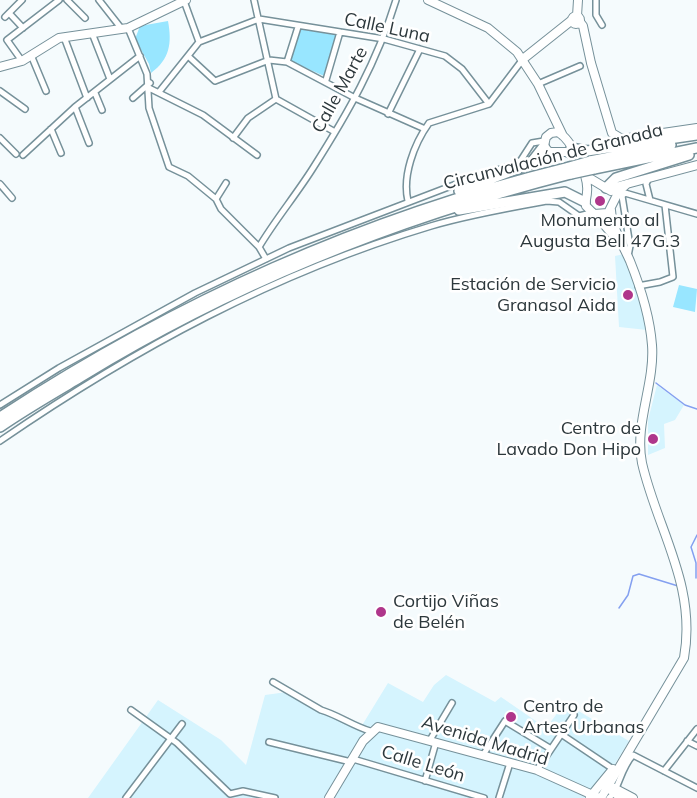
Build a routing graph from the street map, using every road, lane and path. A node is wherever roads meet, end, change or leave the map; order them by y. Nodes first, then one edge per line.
1 (22, 0) edge
2 (50, 0) edge
3 (67, 0) edge
4 (109, 0) edge
5 (185, 0) edge
6 (254, 0) edge
7 (396, 0) edge
8 (428, 0) edge
9 (578, 0) edge
10 (596, 0) edge
11 (57, 2) edge
12 (101, 2) edge
13 (85, 18) dead end
14 (258, 19) junction
15 (576, 19) junction
16 (602, 25) dead end
17 (22, 27) junction
18 (297, 27) junction
19 (124, 28) junction
20 (340, 32) junction
21 (92, 33) junction
22 (64, 37) junction
23 (384, 39) junction
24 (199, 42) junction
25 (420, 49) junction
26 (31, 55) junction
27 (140, 56) junction
28 (188, 56) junction
29 (523, 58) junction
30 (268, 60) junction
31 (22, 61) junction
32 (287, 62) junction
33 (580, 66) dead end
34 (0, 67) edge
35 (110, 79) junction
36 (326, 80) junction
37 (538, 84) junction
38 (149, 86) junction
39 (0, 91) edge
40 (46, 92) dead end
41 (159, 92) junction
42 (95, 93) junction
43 (87, 98) junction
44 (133, 98) dead end
45 (355, 98) junction
46 (276, 99) junction
47 (489, 104) junction
48 (75, 107) junction
49 (25, 109) dead end
50 (102, 110) dead end
51 (388, 114) junction
52 (554, 114) junction
53 (697, 128) edge
54 (51, 129) junction
55 (425, 129) junction
56 (335, 132) junction
57 (551, 133) junction
58 (697, 137) edge
59 (0, 138) edge
60 (233, 138) junction
61 (89, 143) dead end
62 (544, 144) junction
63 (565, 144) junction
64 (697, 148) edge
65 (61, 153) dead end
66 (697, 153) edge
67 (257, 155) dead end
68 (592, 165) junction
69 (697, 165) edge
70 (570, 170) junction
71 (584, 175) junction
72 (649, 178) junction
73 (637, 181) junction
74 (226, 183) dead end
75 (0, 184) edge
76 (627, 184) junction
77 (605, 188) junction
78 (647, 193) junction
79 (586, 197) junction
80 (12, 198) dead end
81 (216, 199) junction
82 (614, 200) junction
83 (650, 200) junction
84 (408, 201) junction
85 (665, 205) junction
86 (611, 210) junction
87 (405, 214) junction
88 (430, 214) junction
89 (594, 214) junction
90 (697, 214) edge
91 (259, 247) junction
92 (624, 249) junction
93 (628, 258) junction
94 (266, 259) junction
95 (638, 286) junction
96 (0, 405) edge
97 (0, 417) edge
98 (0, 427) edge
99 (0, 441) edge
100 (273, 682) dead end
101 (452, 704) dead end
102 (131, 710) dead end
103 (573, 715) dead end
104 (182, 724) dead end
105 (697, 729) edge
106 (370, 731) junction
107 (561, 734) junction
108 (636, 736) junction
109 (171, 738) junction
110 (433, 741) junction
111 (687, 741) junction
112 (269, 742) dead end
113 (697, 746) edge
114 (551, 749) junction
115 (483, 755) junction
116 (352, 760) junction
117 (618, 761) junction
118 (510, 763) junction
119 (613, 769) junction
120 (537, 770) junction
121 (664, 771) junction
122 (424, 781) junction
123 (697, 788) edge
124 (603, 795) edge
125 (228, 796) edge
126 (126, 798) edge
127 (275, 798) edge
128 (329, 798) edge
129 (484, 798) edge
130 (499, 798) edge
131 (633, 798) edge

1 - 17 street
2 - 11 street
3 - 13 street
4 - 12 street
5 - 19 street
5 - 24 street
6 - 14 street
7 - 23 street, Calle Marte
8 - 29 street
9 - 15 street
10 - 16 street
11 - 17 street
12 - 19 street
14 - 18 street, Calle Luna
14 - 24 street
14 - 30 street
15 - 29 street
15 - 53 street
17 - 31 street
18 - 20 street, Calle Luna
18 - 32 street
19 - 21 street
19 - 27 street
20 - 23 street, Calle Luna
20 - 36 street
21 - 22 street
21 - 35 street
22 - 26 street
22 - 43 street
23 - 25 street, Calle Luna
23 - 45 street, Calle Marte
24 - 28 street
25 - 47 street, Calle Luna
25 - 51 street
26 - 31 street
26 - 40 street
27 - 35 street
27 - 38 street
28 - 30 street
28 - 41 street
29 - 37 street
29 - 47 street
30 - 32 street
30 - 46 street
31 - 34 street
32 - 36 street
33 - 37 street
35 - 42 street
36 - 45 street
37 - 52 street
38 - 41 street
38 - 44 street
38 - 81 street
39 - 49 street
41 - 60 street
42 - 43 street
42 - 50 street
43 - 48 street
45 - 51 street
45 - 56 street, Calle Marte
46 - 56 street
46 - 60 street
47 - 55 street
48 - 54 street
48 - 61 street
51 - 55 street
52 - 57 street
52 - 63 street
54 - 59 street
54 - 65 street
55 - 84 street
56 - 91 street, Calle Marte
57 - 62 street
57 - 63 street
58 - 63 highway
58 - 68 highway, Circunvalación de Granada
60 - 67 street
62 - 63 street
62 - 84 street
62 - 87 highway
63 - 71 street
64 - 68 highway, Circunvalación de Granada
66 - 77 highway
68 - 70 highway, Circunvalación de Granada, bridge
69 - 72 street
70 - 87 highway, Circunvalación de Granada
70 - 88 highway, Circunvalación de Granada
71 - 77 street
71 - 79 street
72 - 73 street
72 - 78 street
73 - 76 street
73 - 78 street
74 - 81 street
75 - 80 street
76 - 77 street
76 - 82 street
77 - 79 street
77 - 82 street
78 - 83 street
79 - 88 highway
79 - 89 street
81 - 91 street
82 - 86 street
83 - 85 street
83 - 93 street
84 - 94 street
85 - 90 street
85 - 95 street
86 - 89 street
86 - 92 street
87 - 97 highway, Circunvalación de Granada
88 - 98 highway, Circunvalación de Granada
89 - 92 street
89 - 99 street
91 - 94 street
92 - 93 street
93 - 95 street
94 - 96 street
95 - 108 street
100 - 106 street
101 - 110 street
102 - 109 street
103 - 107 street
104 - 109 street
105 - 111 street
106 - 110 street, Avenida Madrid
106 - 116 street
107 - 114 street
107 - 119 street
108 - 117 street
108 - 124 street
109 - 125 street
109 - 126 street
110 - 115 street, Avenida Madrid
110 - 122 street
111 - 113 street
111 - 121 street
112 - 116 street, Calle León
114 - 115 street
114 - 120 street
115 - 118 street, Avenida Madrid
116 - 122 street, Calle León
116 - 128 street
117 - 119 street
117 - 124 street
118 - 120 street, Avenida Madrid
118 - 130 street
119 - 124 street
120 - 124 street, Avenida Madrid
121 - 123 street
121 - 124 street
122 - 129 street, Calle León
124 - 131 street, Avenida Madrid
125 - 127 street

